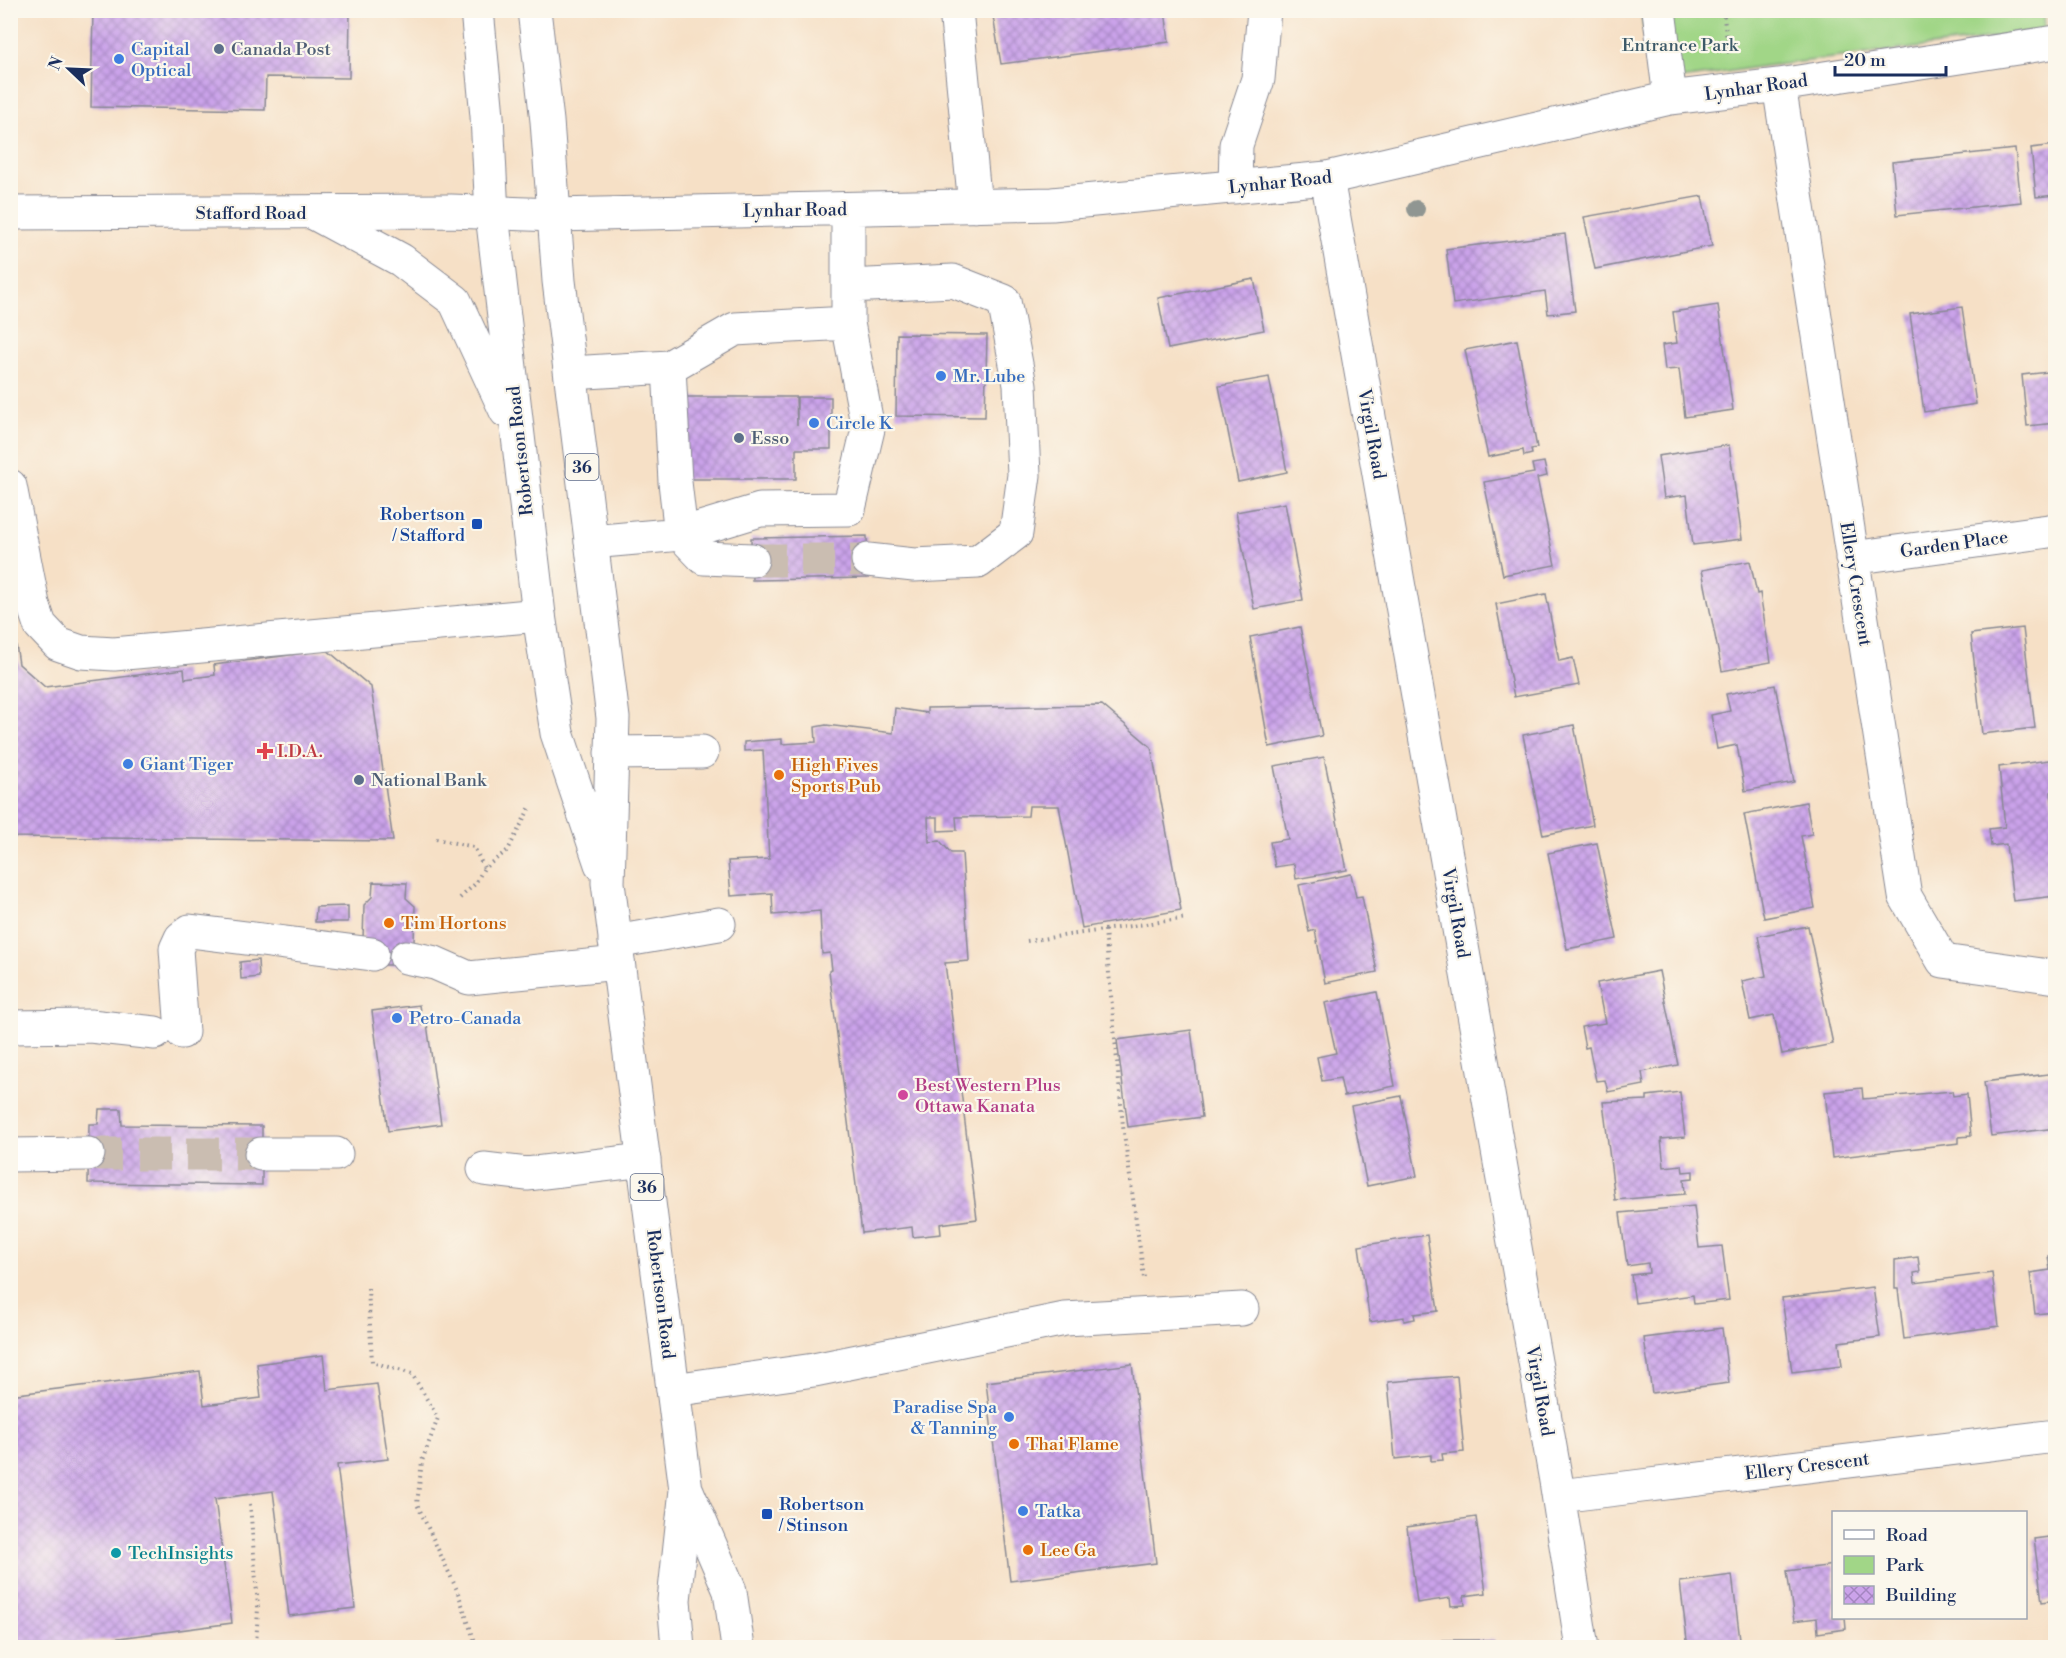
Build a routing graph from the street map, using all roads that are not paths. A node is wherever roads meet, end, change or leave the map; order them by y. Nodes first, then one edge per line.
1 (477, 10) edge
2 (534, 10) edge
3 (956, 10) edge
4 (1264, 10) edge
5 (1659, 10) edge
6 (2055, 42) edge
7 (1779, 85) junction
8 (1670, 98) junction
9 (1326, 178) junction
10 (1235, 187) junction
11 (975, 206) junction
12 (848, 209) junction
13 (312, 212) junction
14 (10, 213) edge
15 (492, 214) junction
16 (554, 215) junction
17 (848, 286) junction
18 (848, 323) junction
19 (669, 368) junction
20 (571, 373) junction
21 (517, 435) junction
22 (10, 486) edge
23 (2055, 530) edge
24 (681, 534) junction
25 (591, 542) junction
26 (1852, 558) junction
27 (752, 560) tunnel mouth
28 (868, 560) tunnel mouth
29 (539, 615) junction
30 (702, 752) dead end
31 (611, 753) junction
32 (608, 884) junction
33 (719, 924) dead end
34 (617, 952) junction
35 (372, 954) dead end
36 (406, 957) dead end
37 (2055, 977) edge
38 (10, 1027) edge
39 (88, 1154) tunnel mouth
40 (336, 1154) dead end
41 (10, 1155) edge
42 (261, 1155) tunnel mouth
43 (644, 1161) junction
44 (484, 1169) dead end
45 (1242, 1309) dead end
46 (673, 1390) junction
47 (2055, 1436) edge
48 (686, 1490) junction
49 (1559, 1496) junction
50 (678, 1647) edge
51 (738, 1647) edge
52 (1582, 1647) edge

1 - 15 street, Robertson Road / 36
2 - 16 street, Robertson Road / 36
3 - 11 street
4 - 10 street
5 - 8 street
6 - 7 street, Lynhar Road
7 - 8 street, Lynhar Road
7 - 26 street, Ellery Crescent
8 - 9 street, Lynhar Road
9 - 10 street, Lynhar Road
9 - 49 street, Virgil Road
10 - 11 street, Lynhar Road
11 - 12 street, Lynhar Road
12 - 16 street, Lynhar Road
12 - 17 street
13 - 14 street, Stafford Road
13 - 15 street, Stafford Road
13 - 21 street
15 - 16 street, Lynhar Road
15 - 21 street, Robertson Road / 36
16 - 20 street, Robertson Road / 36
17 - 18 street
17 - 28 street
18 - 19 street
18 - 24 street
19 - 20 street
19 - 24 street
20 - 25 street, Robertson Road / 36
21 - 29 street, Robertson Road / 36
22 - 29 street
23 - 26 street, Garden Place
24 - 25 street
24 - 27 street
25 - 31 street, Robertson Road / 36
26 - 37 street, Ellery Crescent
29 - 32 street, Robertson Road / 36
30 - 31 street
31 - 32 street, Robertson Road / 36
32 - 34 street, Robertson Road / 36
33 - 34 street
34 - 36 street
34 - 43 street, Robertson Road / 36
35 - 38 street
39 - 41 street
40 - 42 street
43 - 44 street
43 - 46 street, Robertson Road / 36
45 - 46 street
46 - 48 street, Robertson Road / 36
47 - 49 street, Ellery Crescent
48 - 50 street, Robertson Road / 36
48 - 51 street, Robertson Road / 36
49 - 52 street, Virgil Road

